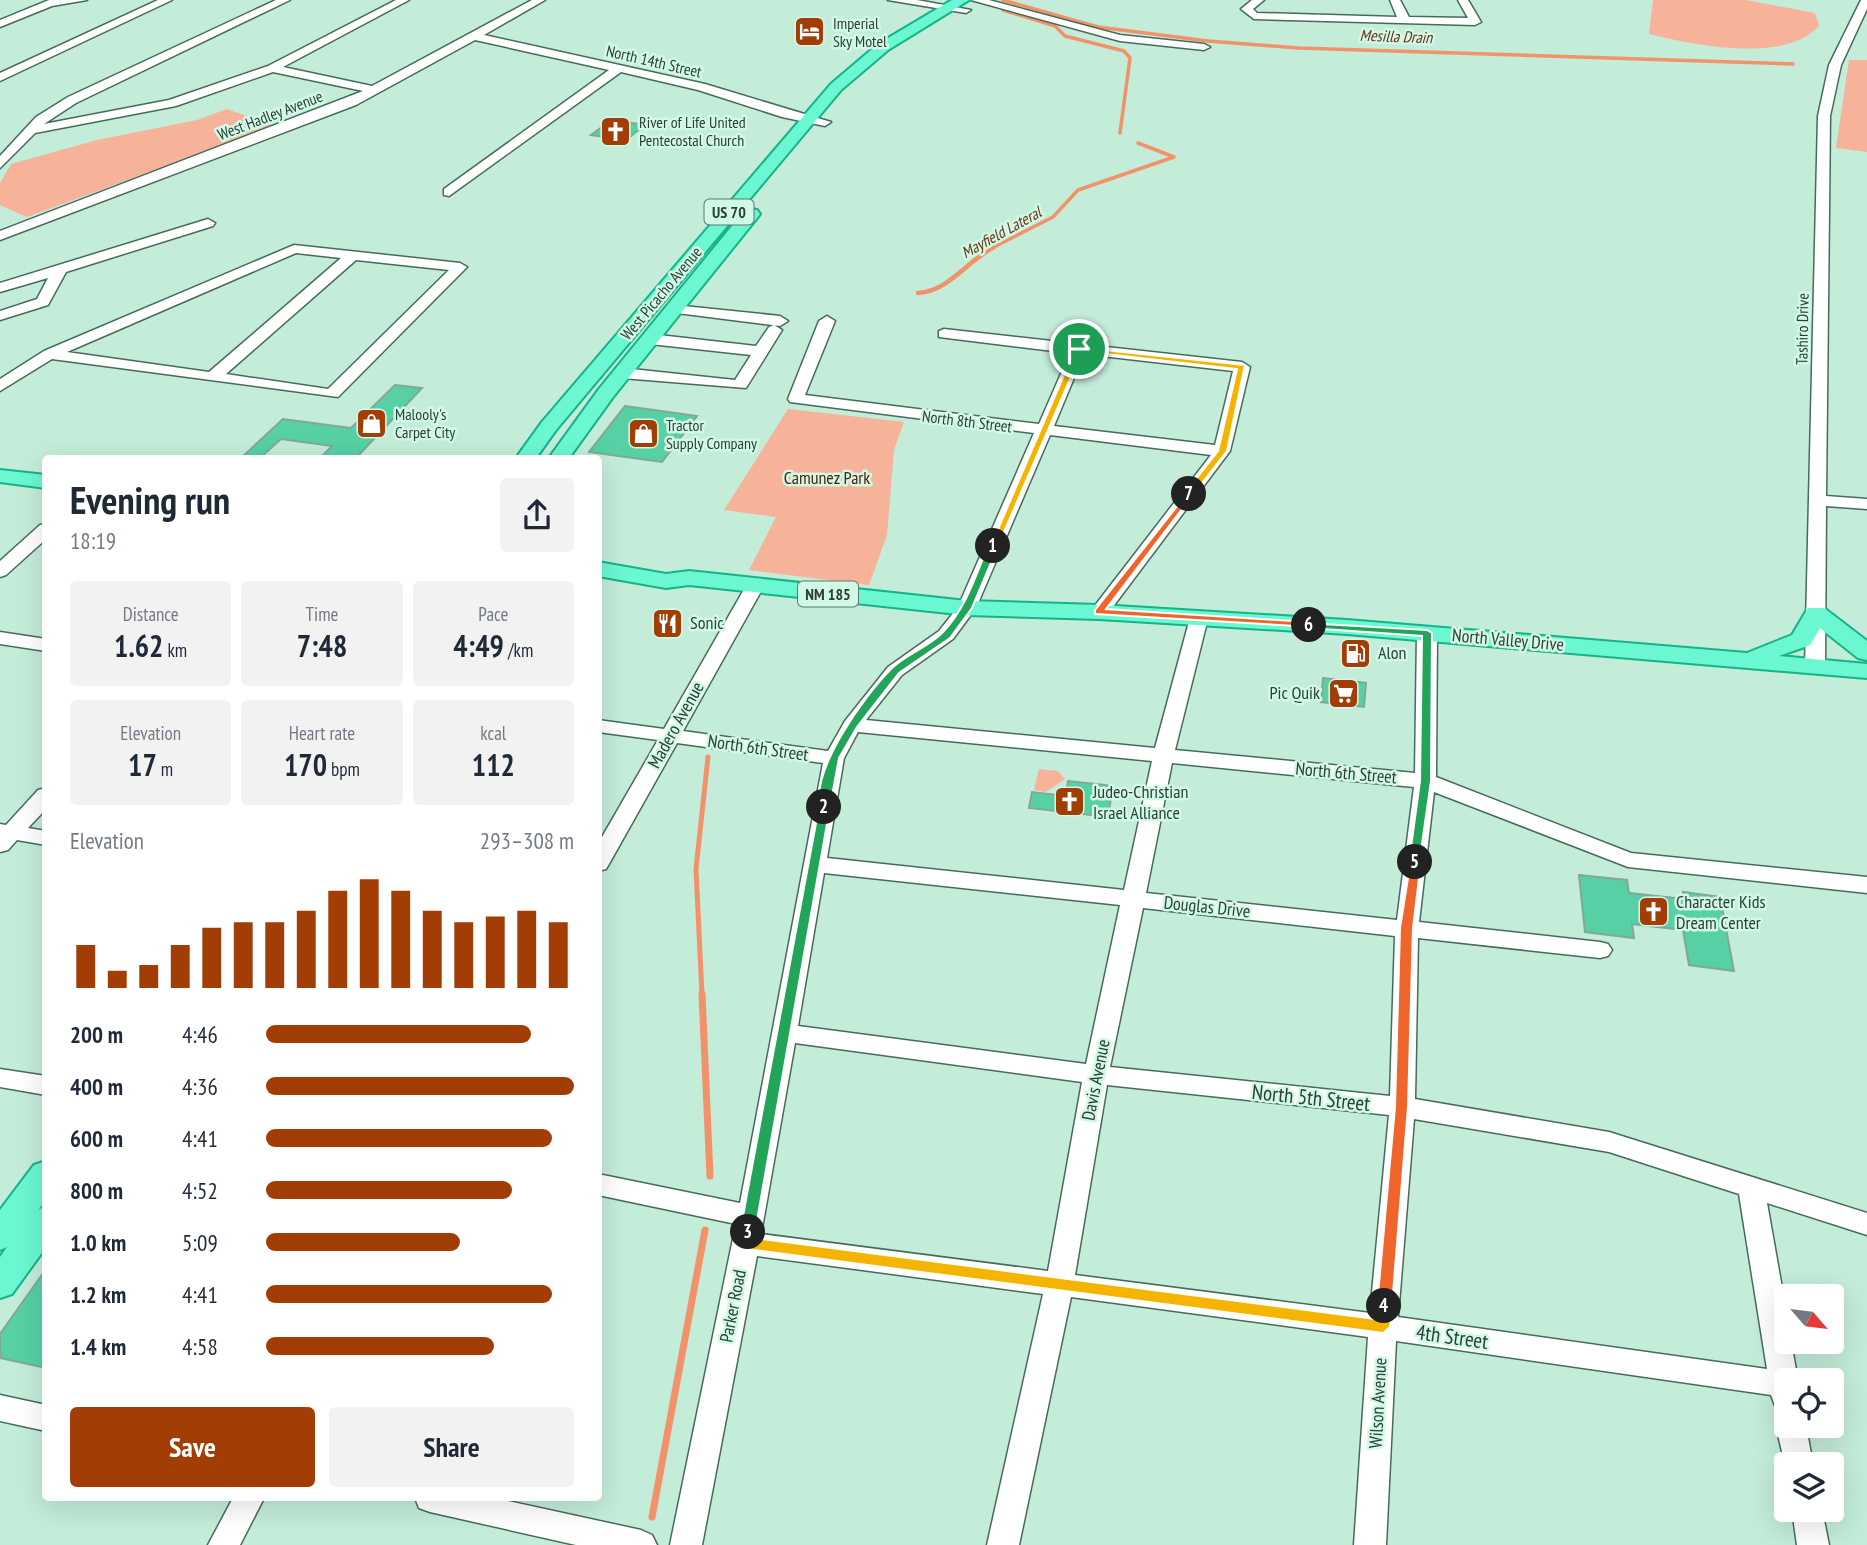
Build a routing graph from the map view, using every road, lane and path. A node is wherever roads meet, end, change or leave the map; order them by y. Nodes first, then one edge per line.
1 (82, 0) edge
2 (167, 0) edge
3 (285, 0) edge
4 (404, 0) edge
5 (540, 0) edge
6 (893, 0) edge
7 (1259, 0) edge
8 (1395, 0) edge
9 (1464, 0) edge
10 (1866, 0) edge
11 (970, 3) edge
12 (1405, 21) junction
13 (0, 24) edge
14 (474, 36) junction
15 (1204, 47) dead end
16 (272, 68) junction
17 (618, 69) junction
18 (0, 77) edge
19 (374, 90) junction
20 (806, 120) junction
21 (825, 122) junction
22 (29, 130) junction
23 (0, 164) edge
24 (449, 192) dead end
25 (0, 217) edge
26 (208, 223) dead end
27 (22, 227) junction
28 (0, 236) edge
29 (353, 255) junction
30 (60, 269) junction
31 (0, 288) edge
32 (674, 309) junction
33 (0, 316) edge
34 (827, 321) dead end
35 (944, 334) dead end
36 (650, 339) junction
37 (1079, 349) junction
38 (761, 351) junction
39 (49, 354) junction
40 (622, 373) junction
41 (213, 377) junction
42 (0, 386) edge
43 (1043, 430) junction
44 (1222, 451) junction
45 (528, 455) edge
46 (561, 455) edge
47 (0, 477) edge
48 (42, 482) edge
49 (0, 493) edge
50 (42, 498) edge
51 (1816, 500) junction
52 (1867, 504) edge
53 (42, 533) edge
54 (602, 554) edge
55 (0, 570) edge
56 (602, 570) edge
57 (689, 578) junction
58 (755, 586) junction
59 (967, 608) junction
60 (1099, 612) junction
61 (1815, 613) junction
62 (1199, 618) junction
63 (1427, 633) junction
64 (0, 638) edge
65 (42, 644) edge
66 (1867, 653) edge
67 (1742, 660) junction
68 (1815, 667) junction
69 (1867, 671) edge
70 (852, 725) junction
71 (602, 727) edge
72 (669, 736) junction
73 (1163, 756) junction
74 (834, 758) junction
75 (1425, 781) junction
76 (42, 800) edge
77 (4, 836) edge
78 (42, 838) edge
79 (602, 857) edge
80 (813, 864) junction
81 (1867, 885) edge
82 (1133, 900) junction
83 (1406, 928) junction
84 (1600, 950) dead end
85 (785, 1033) junction
86 (1096, 1075) junction
87 (0, 1077) edge
88 (42, 1085) edge
89 (1402, 1107) junction
90 (42, 1179) edge
91 (602, 1185) edge
92 (1751, 1186) junction
93 (751, 1216) junction
94 (1867, 1224) edge
95 (42, 1226) edge
96 (0, 1236) edge
97 (746, 1243) junction
98 (0, 1284) edge
99 (1059, 1286) junction
100 (1383, 1327) junction
101 (1781, 1368) edge
102 (1774, 1391) edge
103 (0, 1408) edge
104 (42, 1417) edge
105 (247, 1501) edge
106 (443, 1501) edge
107 (1809, 1522) edge
108 (223, 1545) edge
109 (641, 1545) edge
110 (686, 1545) edge
111 (1003, 1545) edge
112 (1370, 1545) edge
113 (1813, 1545) edge

1 - 13 street
2 - 18 street
3 - 22 street
4 - 16 street
5 - 14 street, West Hadley Avenue
6 - 11 street
7 - 12 street
8 - 12 street
9 - 12 street
10 - 51 street, Tashiro Drive
11 - 15 street
11 - 20 main road, West Picacho Avenue / US 70
11 - 21 main road, West Picacho Avenue / US 70
14 - 17 street, North 14th Street
14 - 19 street, West Hadley Avenue
16 - 19 street
16 - 22 street
17 - 20 street, North 14th Street
17 - 24 street
19 - 27 street, West Hadley Avenue
20 - 21 street, North 14th Street
20 - 45 main road, West Picacho Avenue / US 70
21 - 32 main road, West Picacho Avenue / US 70
22 - 23 street
25 - 27 street
26 - 30 street
27 - 28 street, West Hadley Avenue
29 - 39 street
29 - 41 street
29 - 41 street
30 - 31 street
30 - 33 street
32 - 36 main road, West Picacho Avenue / US 70
32 - 38 street
34 - 43 street, North 8th Street
35 - 37 street
36 - 38 street
36 - 40 main road, West Picacho Avenue / US 70
37 - 43 street, Parker Road
37 - 44 street
38 - 40 street
39 - 41 street
39 - 42 street
40 - 46 main road, West Picacho Avenue / US 70
43 - 44 street, North 8th Street
43 - 59 street, Parker Road
44 - 60 street
47 - 48 main road
49 - 50 main road
51 - 52 street
51 - 61 street, Tashiro Drive
53 - 55 street
54 - 57 main road, North Valley Drive / NM 185
56 - 57 main road, North Valley Drive / NM 185
57 - 58 main road, North Valley Drive / NM 185
58 - 59 main road, North Valley Drive / NM 185
58 - 72 street, Madero Avenue
59 - 60 main road, North Valley Drive / NM 185
59 - 70 street, Parker Road
60 - 62 main road, North Valley Drive / NM 185
61 - 66 main road
61 - 67 main road
61 - 68 street, Tashiro Drive
62 - 63 main road, North Valley Drive / NM 185
62 - 73 street, Davis Avenue
63 - 67 main road, North Valley Drive / NM 185
63 - 75 street, Wilson Avenue
64 - 65 street
67 - 68 main road, North Valley Drive / NM 185
68 - 69 main road, North Valley Drive / NM 185
70 - 73 street, North 6th Street
70 - 74 street, Parker Road
71 - 72 street, North 6th Street
72 - 74 street, North 6th Street
72 - 79 street, Madero Avenue
73 - 75 street, North 6th Street
73 - 82 street, Davis Avenue
74 - 80 street, Parker Road
75 - 81 street, North 6th Street
75 - 83 street, Wilson Avenue
76 - 77 street
77 - 78 street
80 - 82 street, Douglas Drive
80 - 85 street, Parker Road
82 - 83 street, Douglas Drive
82 - 86 street, Davis Avenue
83 - 84 street, Douglas Drive
83 - 89 street, Wilson Avenue
85 - 86 street, North 5th Street
85 - 93 street, Parker Road
86 - 89 street, North 5th Street
86 - 99 street, Davis Avenue
87 - 88 street
89 - 92 street, North 5th Street
89 - 100 street, Wilson Avenue
90 - 96 main road
91 - 93 street
92 - 94 street, North 5th Street
92 - 101 street
93 - 97 street, Parker Road
95 - 98 main road
97 - 99 street, 4th Street
97 - 110 street, Parker Road
99 - 100 street, 4th Street
99 - 111 street, Davis Avenue
100 - 102 street, 4th Street
100 - 112 street, Wilson Avenue
103 - 104 street
105 - 108 street
106 - 109 street
107 - 113 street

